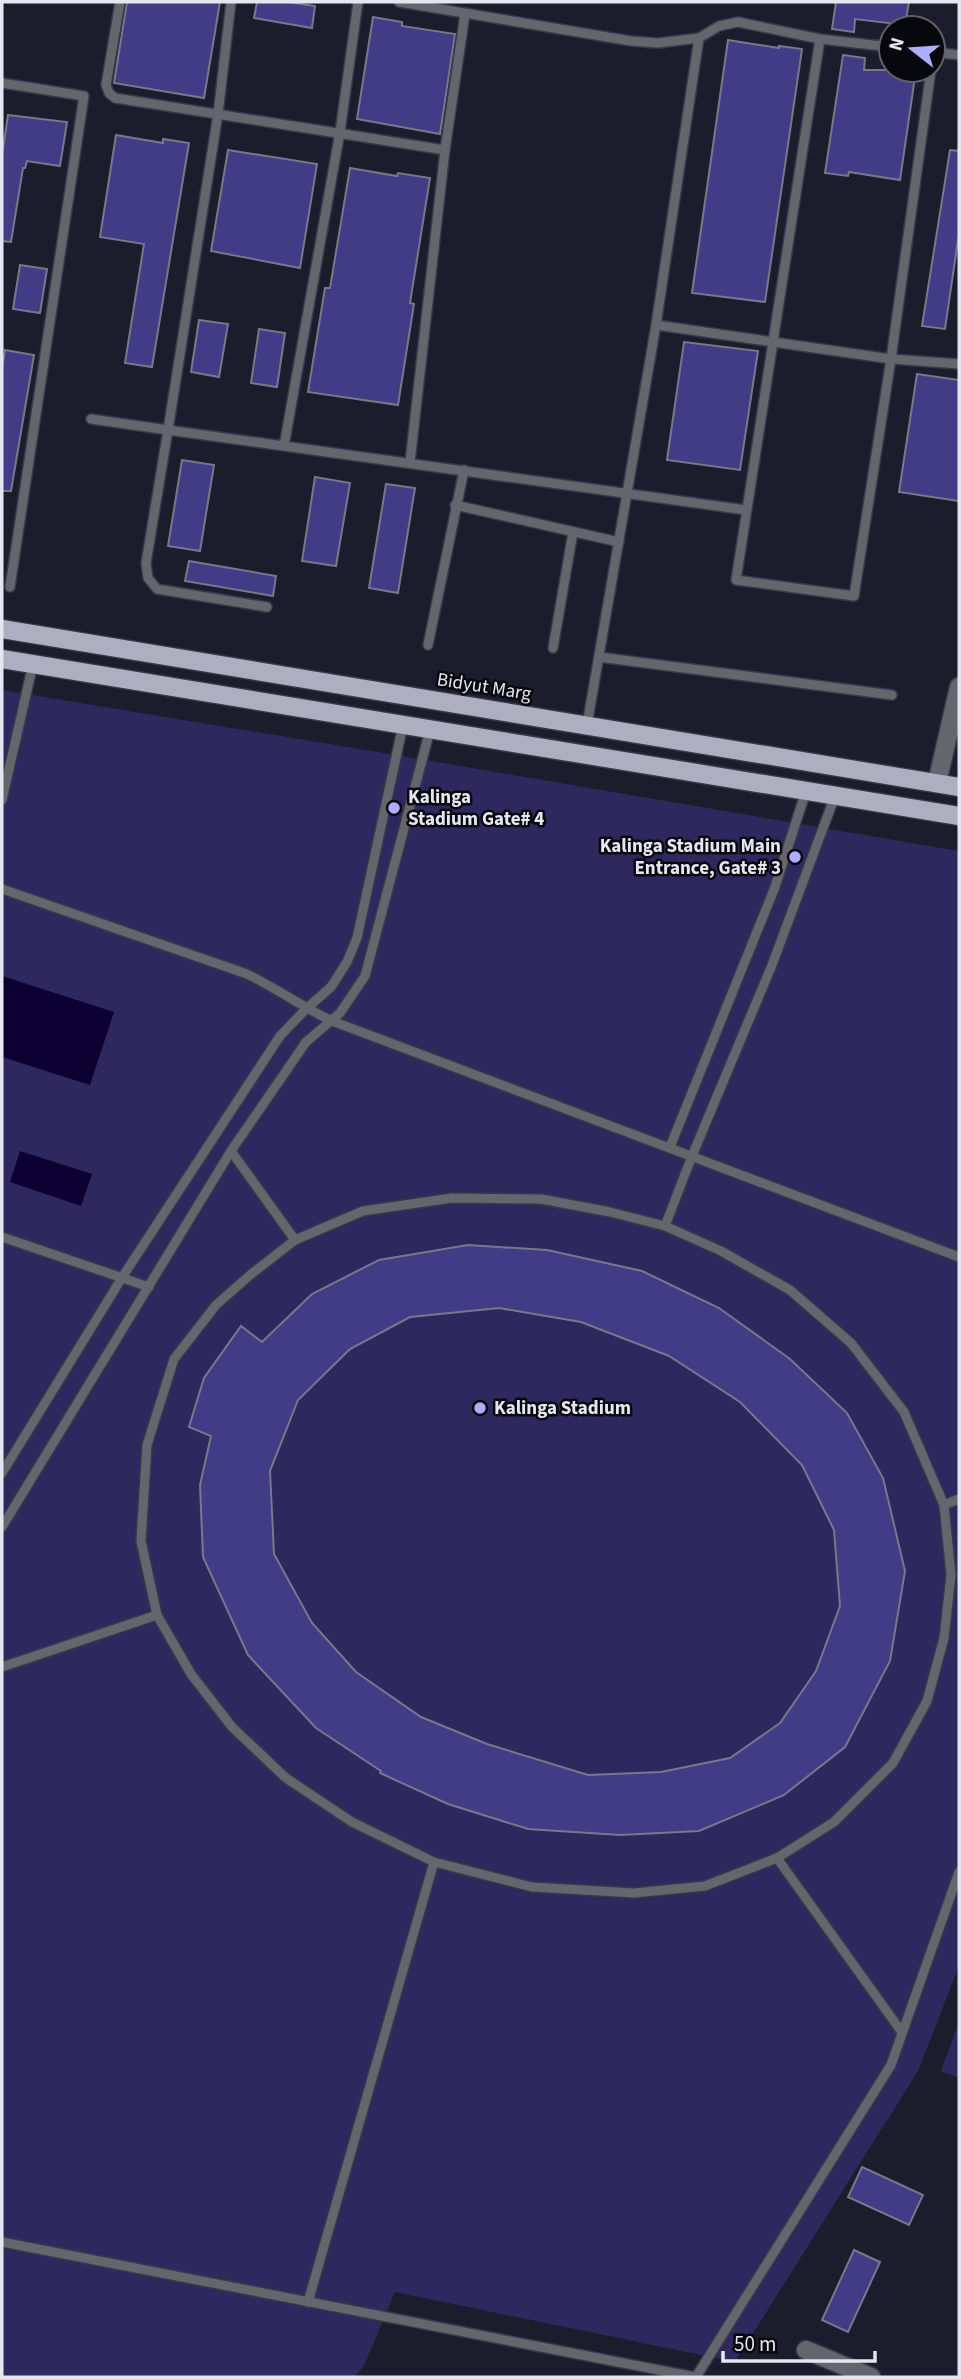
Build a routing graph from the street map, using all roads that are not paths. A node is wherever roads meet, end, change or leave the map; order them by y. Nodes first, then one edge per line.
1 (120, 2) edge
2 (231, 2) edge
3 (358, 2) edge
4 (399, 2) edge
5 (465, 14) junction
6 (699, 38) junction
7 (820, 38) junction
8 (877, 45) edge
9 (2, 83) edge
10 (929, 84) edge
11 (218, 114) junction
12 (340, 132) junction
13 (444, 150) junction
14 (656, 326) junction
15 (773, 342) junction
16 (891, 359) junction
17 (959, 364) edge
18 (91, 419) dead end
19 (167, 430) junction
20 (284, 446) junction
21 (410, 462) junction
22 (464, 470) junction
23 (627, 495) junction
24 (455, 505) junction
25 (746, 510) junction
26 (573, 532) junction
27 (619, 542) junction
28 (9, 587) dead end
29 (267, 607) dead end
30 (2, 629) edge
31 (428, 645) dead end
32 (553, 648) dead end
33 (599, 657) junction
34 (2, 659) edge
35 (33, 664) junction
36 (959, 687) edge
37 (891, 695) dead end
38 (403, 725) junction
39 (587, 725) junction
40 (430, 730) junction
41 (953, 742) edge
42 (937, 783) junction
43 (959, 787) edge
44 (806, 791) junction
45 (835, 796) junction
46 (2, 800) edge
47 (959, 816) edge
48 (2, 889) edge
49 (306, 1009) junction
50 (332, 1021) junction
51 (670, 1147) junction
52 (231, 1151) junction
53 (692, 1156) junction
54 (665, 1226) junction
55 (2, 1237) edge
56 (295, 1240) junction
57 (959, 1257) edge
58 (123, 1276) junction
59 (149, 1287) junction
60 (2, 1473) edge
61 (959, 1499) edge
62 (944, 1505) junction
63 (2, 1527) edge
64 (157, 1615) junction
65 (2, 1667) edge
66 (777, 1858) junction
67 (434, 1862) junction
68 (959, 1872) edge
69 (901, 2031) junction
70 (2, 2242) edge
71 (308, 2302) junction
72 (806, 2350) dead end
73 (696, 2377) edge
74 (870, 2377) edge

1 - 11 lane
2 - 11 lane
3 - 12 lane
4 - 5 lane
5 - 6 lane
5 - 13 lane
6 - 7 lane
6 - 14 lane
7 - 8 lane
7 - 15 lane
9 - 28 lane
10 - 16 lane
11 - 12 lane
11 - 19 lane
12 - 13 lane
12 - 20 lane
13 - 21 lane
14 - 15 lane
14 - 23 lane
15 - 16 lane
15 - 25 lane
16 - 17 lane
16 - 25 lane
18 - 19 lane
19 - 20 lane
19 - 29 lane
20 - 21 lane
21 - 22 lane
22 - 23 lane
22 - 24 lane
23 - 25 lane
23 - 27 lane
24 - 26 lane
24 - 31 lane
26 - 27 lane
26 - 32 lane
27 - 33 lane
30 - 39 main road, Bidyut Marg
33 - 37 lane
33 - 39 lane
34 - 35 main road
35 - 38 main road
35 - 46 lane
36 - 41 street
38 - 40 main road
38 - 49 lane
39 - 42 main road, Bidyut Marg
40 - 44 main road
40 - 50 lane
41 - 42 street
42 - 43 main road, Bidyut Marg
44 - 45 main road
44 - 51 lane
45 - 47 main road
45 - 53 lane
48 - 49 lane
49 - 50 lane
49 - 58 lane
50 - 51 lane
50 - 52 lane
51 - 53 lane
52 - 56 lane
52 - 59 lane
53 - 54 lane
53 - 57 lane
54 - 56 lane
54 - 62 lane
55 - 58 lane
56 - 64 lane
58 - 59 lane
58 - 60 lane
59 - 63 lane
61 - 62 lane
62 - 66 lane
64 - 65 lane
64 - 67 lane
66 - 67 lane
66 - 69 lane
67 - 71 lane
68 - 69 lane
69 - 73 lane
70 - 71 lane
71 - 73 lane
72 - 74 street

